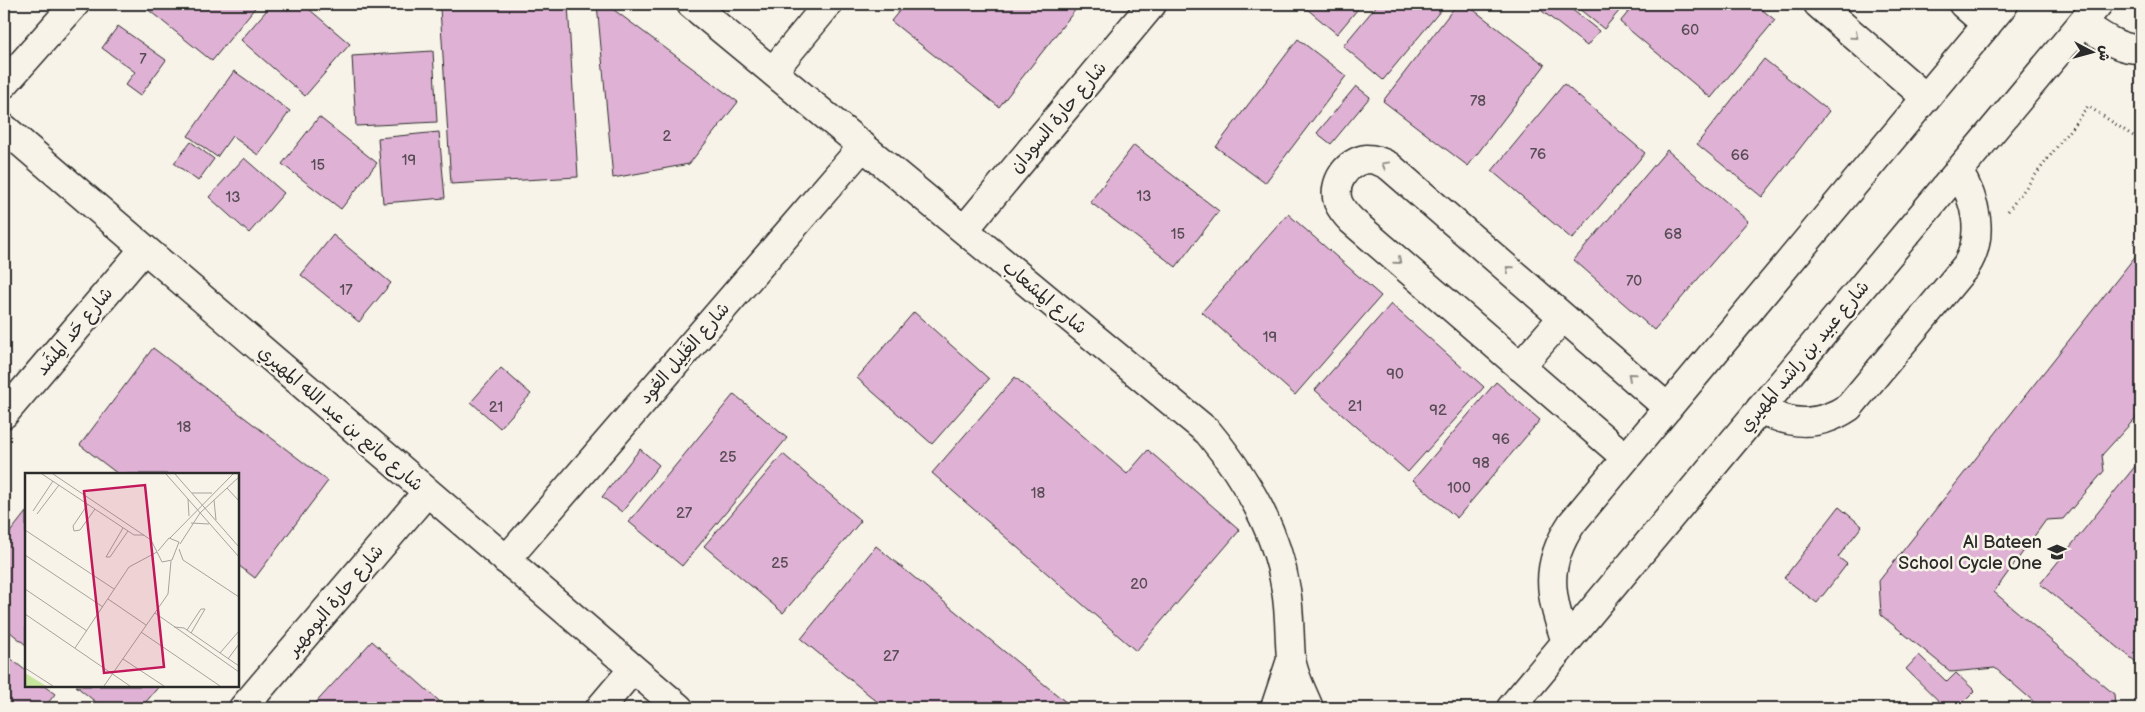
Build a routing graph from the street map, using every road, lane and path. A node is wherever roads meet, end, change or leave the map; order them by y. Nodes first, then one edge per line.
1 (74, 4) edge
2 (691, 4) edge
3 (828, 4) edge
4 (1152, 4) edge
5 (1818, 4) edge
6 (1963, 4) edge
7 (2004, 4) edge
8 (2090, 13) edge
9 (1987, 25) junction
10 (2141, 48) edge
11 (773, 71) junction
12 (4, 84) edge
13 (1926, 98) junction
14 (4, 128) edge
15 (2141, 129) edge
16 (863, 146) junction
17 (1958, 171) junction
18 (2006, 213) dead end
19 (964, 230) junction
20 (144, 249) junction
21 (1563, 317) junction
22 (1520, 367) junction
23 (1668, 408) junction
24 (1760, 409) junction
25 (4, 414) edge
26 (1626, 458) junction
27 (427, 492) junction
28 (506, 560) junction
29 (1566, 642) junction
30 (1291, 660) junction
31 (633, 669) junction
32 (243, 708) edge
33 (600, 708) edge
34 (679, 708) edge
35 (1274, 708) edge
36 (1309, 708) edge
37 (1511, 708) edge

1 - 12 street
2 - 11 street, شارع المِشعاب
3 - 11 street
4 - 19 street, شارع حارة السودان
5 -> 13 street
6 - 9 street
7 - 9 street
8 - 10 street
8 - 17 street, شارع عبيد بن راشد المهيري
9 - 13 street
11 - 16 street, شارع المِشعاب
13 - 23 street
14 - 20 street, شارع مانع بن عبد الله المهيري
15 - 18 path
16 - 19 street, شارع المِشعاب
16 - 28 street, شارع الغَلِيل العُود
17 - 24 street, شارع عبيد بن راشد المهيري
17 - 24 street
19 - 30 street, شارع المِشعاب
20 - 25 street, شارع حَد المِشَد
20 - 27 street, شارع مانع بن عبد الله المهيري
21 - 22 street
21 -> 22 street
23 -> 21 street
22 - 26 street
23 - 26 street
24 - 29 street, شارع عبيد بن راشد المهيري
26 - 29 street
27 - 28 street, شارع مانع بن عبد الله المهيري
27 - 32 street, شارع حارة البومهير
28 - 31 street, شارع مانع بن عبد الله المهيري
29 - 37 street, شارع عبيد بن راشد المهيري
30 - 35 street, شارع المِشعاب
30 - 36 street, شارع المِشعاب
31 - 33 street
31 - 34 street, شارع مانع بن عبد الله المهيري

